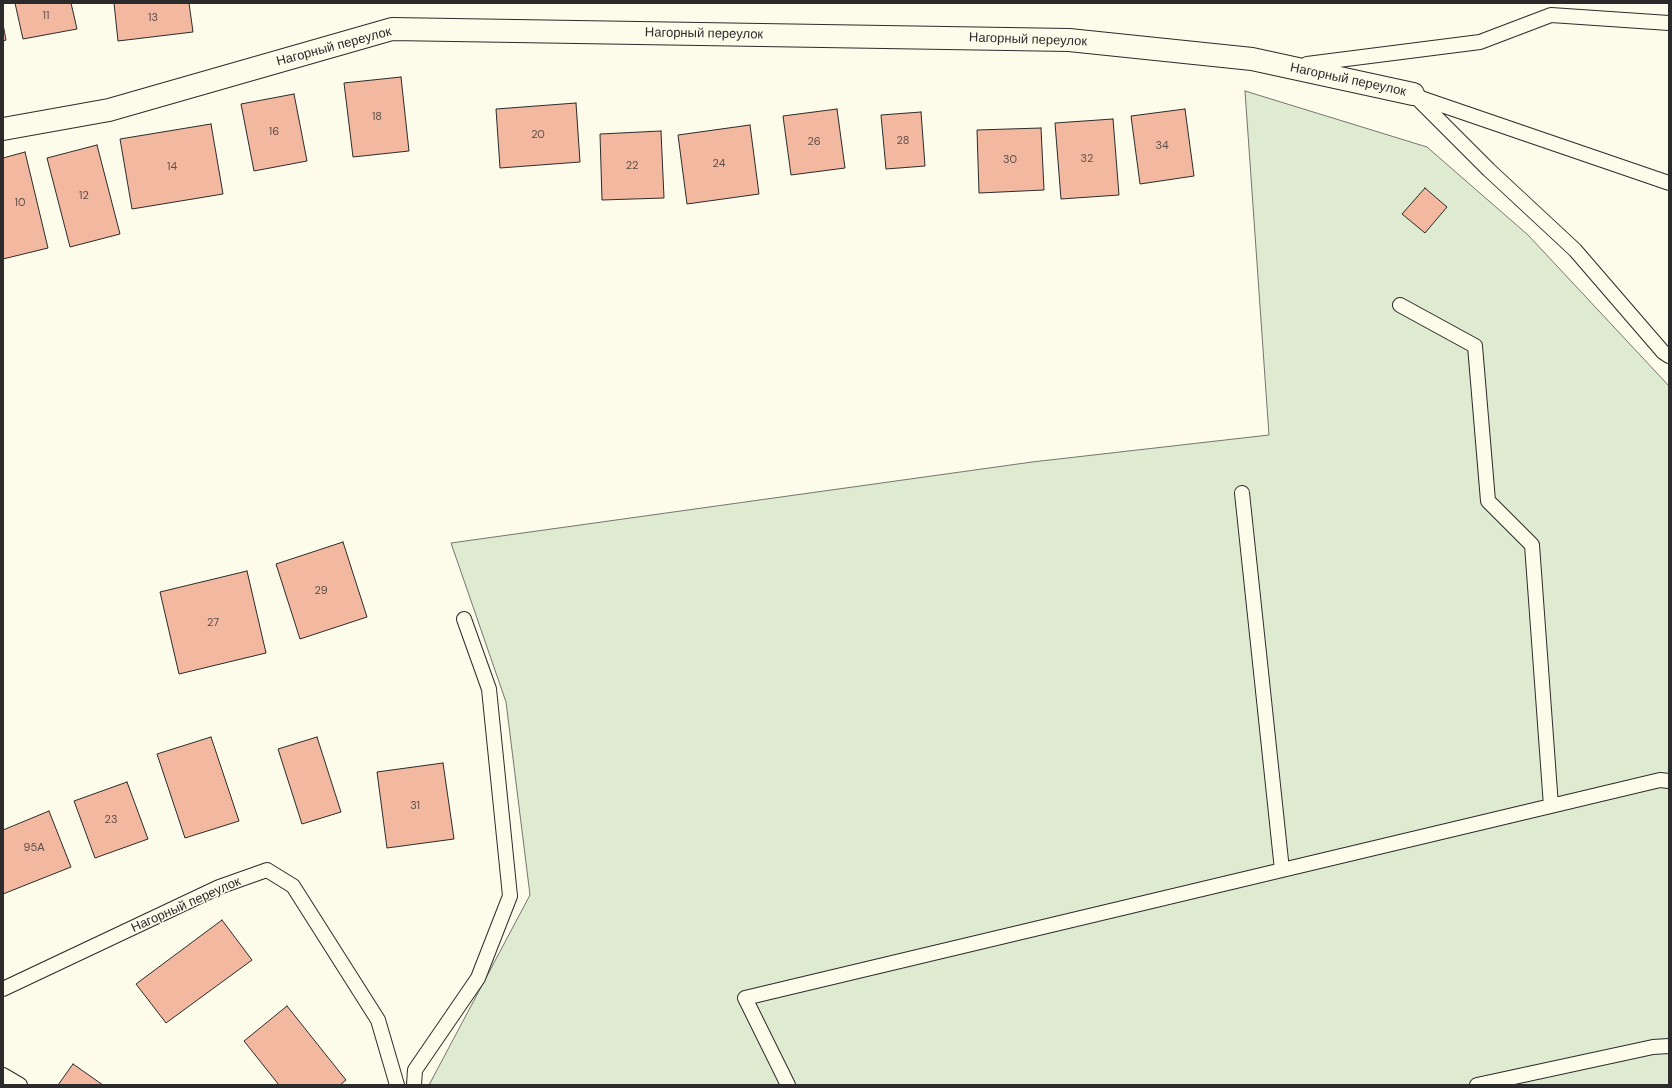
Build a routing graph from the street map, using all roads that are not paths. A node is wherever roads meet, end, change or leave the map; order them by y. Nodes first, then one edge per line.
1 (1669, 22) edge
2 (1307, 64) dead end
3 (1410, 94) junction
4 (3, 129) edge
5 (1669, 183) edge
6 (1400, 305) dead end
7 (1669, 356) edge
8 (1242, 493) dead end
9 (464, 619) dead end
10 (1669, 781) edge
11 (1551, 806) junction
12 (1282, 870) junction
13 (3, 989) edge
14 (1669, 1046) edge
15 (3, 1075) edge
16 (20, 1085) edge
17 (397, 1085) edge
18 (414, 1085) edge
19 (788, 1085) edge
20 (1477, 1085) edge

1 - 2 lane
3 - 4 street, Нагорный переулок
3 - 5 lane
3 - 7 lane
6 - 11 lane
8 - 12 lane
9 - 18 lane
10 - 11 lane
11 - 12 lane
12 - 19 lane
13 - 17 lane, Нагорный переулок
14 - 20 lane
15 - 16 lane

